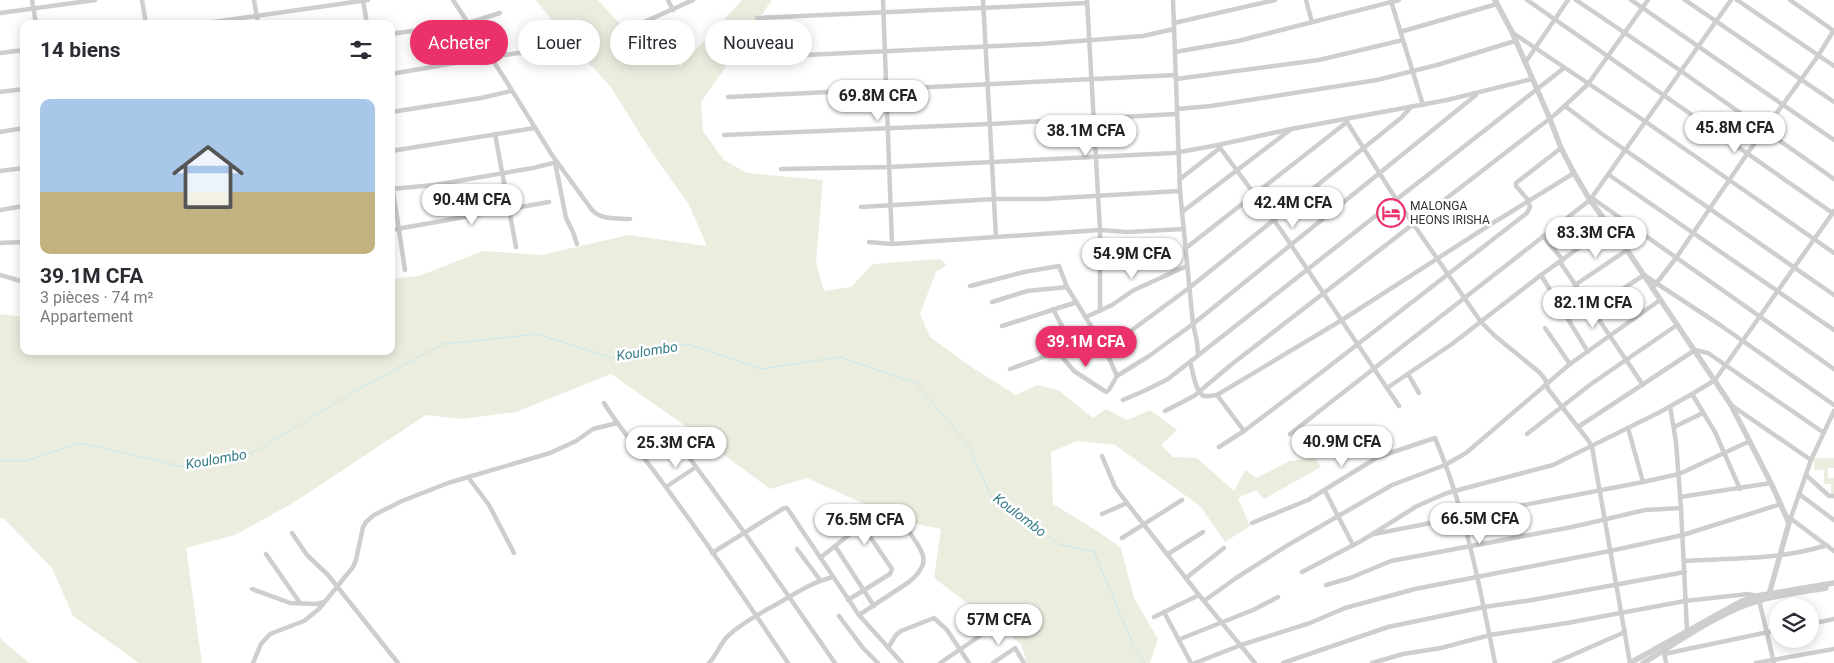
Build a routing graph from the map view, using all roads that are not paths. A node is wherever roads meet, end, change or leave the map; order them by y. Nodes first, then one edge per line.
1 (32, 0) edge
2 (94, 0) edge
3 (142, 0) edge
4 (254, 0) edge
5 (364, 0) edge
6 (453, 0) edge
7 (668, 0) edge
8 (693, 0) edge
9 (883, 0) edge
10 (983, 0) edge
11 (1173, 0) edge
12 (1275, 0) edge
13 (1306, 0) edge
14 (1398, 0) edge
15 (1527, 0) edge
16 (1568, 0) edge
17 (1576, 0) edge
18 (1630, 0) edge
19 (1648, 0) edge
20 (1685, 0) edge
21 (1731, 0) edge
22 (1737, 0) edge
23 (1790, 0) edge
24 (1391, 1) edge
25 (1087, 2) edge
26 (1496, 2) edge
27 (34, 8) junction
28 (983, 8) junction
29 (1643, 8) junction
30 (673, 10) junction
31 (883, 12) junction
32 (0, 13) edge
33 (500, 13) dead end
34 (256, 15) junction
35 (757, 18) dead end
36 (36, 20) edge
37 (145, 20) edge
38 (224, 20) edge
39 (257, 20) edge
40 (366, 20) edge
41 (466, 20) edge
42 (478, 20) edge
43 (650, 20) edge
44 (1555, 20) junction
45 (1312, 22) junction
46 (1717, 22) junction
47 (1174, 23) junction
48 (1174, 29) junction
49 (410, 31) edge
50 (1834, 31) edge
51 (1400, 32) junction
52 (1512, 32) junction
53 (395, 33) edge
54 (1625, 33) junction
55 (1089, 39) junction
56 (1403, 40) junction
57 (1515, 40) junction
58 (986, 47) junction
59 (1699, 47) junction
60 (1535, 48) junction
61 (20, 50) edge
62 (884, 52) junction
63 (1175, 52) junction
64 (0, 53) edge
65 (812, 55) edge
66 (1818, 56) junction
67 (1608, 58) junction
68 (1525, 64) junction
69 (443, 65) edge
70 (495, 65) edge
71 (1834, 66) edge
72 (1564, 68) junction
73 (1681, 71) junction
74 (1412, 72) junction
75 (395, 73) edge
76 (1176, 77) junction
77 (1532, 79) junction
78 (1800, 79) junction
79 (1091, 80) junction
80 (988, 84) junction
81 (1588, 84) junction
82 (886, 88) junction
83 (20, 89) edge
84 (1537, 90) junction
85 (511, 91) junction
86 (0, 92) edge
87 (1477, 94) junction
88 (1664, 96) junction
89 (728, 97) dead end
90 (1834, 102) edge
91 (1423, 104) junction
92 (1783, 105) junction
93 (1412, 106) junction
94 (1565, 106) junction
95 (395, 111) edge
96 (1177, 111) junction
97 (1094, 118) junction
98 (1550, 119) junction
99 (1346, 120) junction
100 (1646, 122) junction
101 (990, 124) junction
102 (535, 128) junction
103 (888, 128) junction
104 (20, 129) edge
105 (1291, 129) junction
106 (1764, 130) junction
107 (0, 132) edge
108 (495, 134) junction
109 (724, 136) dead end
110 (1834, 140) edge
111 (1219, 146) junction
112 (1363, 148) junction
113 (1561, 148) junction
114 (395, 150) edge
115 (1626, 150) junction
116 (1178, 152) junction
117 (1747, 154) junction
118 (1096, 156) junction
119 (992, 161) junction
120 (556, 162) junction
121 (889, 167) junction
122 (20, 168) edge
123 (781, 169) dead end
124 (0, 171) edge
125 (1237, 171) junction
126 (502, 173) junction
127 (1379, 173) junction
128 (1574, 173) junction
129 (1609, 175) junction
130 (1180, 179) junction
131 (1834, 179) edge
132 (1729, 181) junction
133 (395, 188) edge
134 (1180, 191) junction
135 (1254, 194) junction
136 (1098, 196) junction
137 (995, 199) junction
138 (1396, 199) junction
139 (1591, 199) junction
140 (1528, 200) junction
141 (550, 202) dead end
142 (395, 205) edge
143 (891, 205) junction
144 (20, 207) edge
145 (861, 207) dead end
146 (1709, 209) junction
147 (0, 210) edge
148 (509, 210) junction
149 (1182, 212) junction
150 (1834, 213) edge
151 (630, 219) dead end
152 (1272, 220) junction
153 (1414, 224) junction
154 (1609, 226) junction
155 (399, 228) junction
156 (395, 229) edge
157 (1100, 230) junction
158 (1184, 230) junction
159 (1693, 232) junction
160 (1543, 236) junction
161 (996, 237) junction
162 (1814, 240) junction
163 (20, 242) edge
164 (869, 242) dead end
165 (0, 243) edge
166 (576, 244) dead end
167 (892, 244) junction
168 (1290, 244) junction
169 (516, 247) dead end
170 (1186, 248) junction
171 (1627, 250) junction
172 (1834, 253) edge
173 (1437, 258) junction
174 (1676, 258) junction
175 (1561, 261) junction
176 (1187, 266) junction
177 (1795, 268) junction
178 (405, 270) dead end
179 (1307, 270) junction
180 (1447, 274) junction
181 (0, 275) edge
182 (1541, 275) junction
183 (1644, 275) junction
184 (20, 281) edge
185 (1657, 282) junction
186 (1575, 285) junction
187 (970, 286) dead end
188 (1067, 287) junction
189 (1189, 288) junction
190 (1652, 289) junction
191 (1778, 293) junction
192 (1324, 295) junction
193 (1834, 295) edge
194 (1465, 299) junction
195 (1660, 300) junction
196 (992, 302) dead end
197 (1077, 302) junction
198 (1053, 309) junction
199 (1591, 310) junction
200 (1100, 311) junction
201 (1760, 316) junction
202 (1086, 317) junction
203 (1342, 320) junction
204 (1482, 322) junction
205 (1193, 324) junction
206 (1002, 326) dead end
207 (1677, 326) junction
208 (1545, 328) dead end
209 (1064, 330) dead end
210 (1834, 330) edge
211 (1609, 336) junction
212 (1099, 340) junction
213 (1742, 341) junction
214 (1358, 345) junction
215 (1105, 350) junction
216 (1695, 350) junction
217 (1058, 352) junction
218 (1588, 352) junction
219 (1198, 356) junction
220 (1625, 360) junction
221 (1190, 362) junction
222 (1570, 364) junction
223 (1726, 365) junction
224 (1010, 369) dead end
225 (1375, 369) junction
226 (1834, 369) edge
227 (1408, 374) junction
228 (1117, 376) junction
229 (1715, 380) junction
230 (1546, 385) junction
231 (1643, 385) junction
232 (1387, 388) junction
233 (1199, 392) junction
234 (1419, 393) dead end
235 (1692, 394) junction
236 (1217, 395) junction
237 (1123, 400) dead end
238 (604, 402) dead end
239 (1731, 404) junction
240 (1834, 405) edge
241 (1399, 406) dead end
242 (1670, 406) junction
243 (1561, 407) junction
244 (1165, 411) dead end
245 (1834, 411) edge
246 (1703, 413) junction
247 (617, 423) junction
248 (1578, 427) junction
249 (1674, 427) junction
250 (1628, 428) junction
251 (1244, 431) junction
252 (1824, 433) junction
253 (1290, 434) dead end
254 (1527, 434) dead end
255 (1750, 441) junction
256 (1219, 447) dead end
257 (1592, 447) junction
258 (1724, 452) junction
259 (640, 453) junction
260 (1102, 456) dead end
261 (1811, 460) junction
262 (1445, 465) junction
263 (696, 468) junction
264 (1679, 474) junction
265 (1806, 474) junction
266 (468, 477) junction
267 (1643, 482) junction
268 (1772, 483) junction
269 (666, 487) junction
270 (1740, 489) junction
271 (1325, 491) junction
272 (1454, 492) junction
273 (1599, 492) junction
274 (1799, 494) junction
275 (1834, 496) edge
276 (1680, 498) junction
277 (1182, 500) dead end
278 (1128, 503) junction
279 (1781, 504) junction
280 (1681, 508) junction
281 (854, 513) dead end
282 (1102, 514) dead end
283 (874, 515) dead end
284 (1338, 517) junction
285 (1462, 518) junction
286 (1604, 520) junction
287 (1790, 520) junction
288 (1834, 520) edge
289 (1252, 523) dead end
290 (862, 524) junction
291 (1143, 524) junction
292 (906, 527) dead end
293 (744, 532) junction
294 (1203, 532) dead end
295 (292, 533) dead end
296 (1373, 534) junction
297 (1683, 535) junction
298 (1122, 538) dead end
299 (1353, 545) junction
300 (1826, 545) junction
301 (834, 546) junction
302 (1470, 546) junction
303 (797, 548) dead end
304 (1224, 548) dead end
305 (1610, 551) junction
306 (1834, 551) edge
307 (514, 553) dead end
308 (712, 553) junction
309 (266, 554) dead end
310 (1168, 554) junction
311 (1779, 556) junction
312 (820, 558) junction
313 (1684, 561) junction
314 (1302, 572) dead end
315 (1685, 572) junction
316 (833, 577) junction
317 (1476, 577) junction
318 (1186, 578) junction
319 (820, 580) junction
320 (1326, 585) dead end
321 (1615, 585) junction
322 (1834, 585) edge
323 (338, 587) junction
324 (252, 590) dead end
325 (864, 590) junction
326 (1199, 595) junction
327 (1768, 596) junction
328 (789, 597) junction
329 (1278, 597) dead end
330 (1757, 598) junction
331 (848, 600) junction
332 (1685, 600) junction
333 (1204, 601) junction
334 (326, 602) junction
335 (300, 603) junction
336 (874, 606) junction
337 (1484, 607) junction
338 (1164, 612) junction
339 (1620, 613) junction
340 (859, 615) junction
341 (756, 616) junction
342 (839, 616) dead end
343 (1154, 617) dead end
344 (1834, 619) edge
345 (1221, 622) junction
346 (1819, 622) edge
347 (1687, 630) junction
348 (987, 631) dead end
349 (1625, 632) junction
350 (1767, 632) junction
351 (1490, 634) junction
352 (1180, 640) junction
353 (1240, 645) junction
354 (888, 648) junction
355 (961, 649) junction
356 (1834, 649) edge
357 (1664, 652) junction
358 (1774, 661) edge
359 (1381, 662) edge
360 (253, 663) edge
361 (398, 663) edge
362 (709, 663) edge
363 (788, 663) edge
364 (835, 663) edge
365 (878, 663) edge
366 (902, 663) edge
367 (940, 663) edge
368 (969, 663) edge
369 (994, 663) edge
370 (1024, 663) edge
371 (1191, 663) edge
372 (1195, 663) edge
373 (1256, 663) edge
374 (1283, 663) edge
375 (1372, 663) edge
376 (1495, 663) edge
377 (1554, 663) edge
378 (1630, 663) edge
379 (1643, 663) edge
380 (1666, 663) edge
381 (1756, 663) edge

1 - 27 street
2 - 27 street
3 - 37 street
4 - 34 street
5 - 34 street
5 - 40 street
6 - 41 street
7 - 30 street
8 - 30 street
9 - 31 street
10 - 28 street
11 - 47 street
12 - 47 street
13 - 45 street
14 - 24 street
15 - 44 street
16 - 44 street
17 - 54 street
18 - 29 street
19 - 29 street
20 - 46 street
21 - 46 street
22 - 66 street
23 - 50 street
24 - 45 street
24 - 51 street
25 - 28 street
25 - 55 street
26 - 51 street
26 - 52 street
27 - 32 street
27 - 36 street
28 - 31 street
28 - 58 street
29 - 54 street
29 - 59 street
30 - 43 street
31 - 35 street
31 - 62 street
33 - 42 street
34 - 38 street
34 - 39 street
44 - 60 street
44 - 67 street
45 - 63 street
46 - 59 street
46 - 78 street
47 - 48 street
48 - 55 street
48 - 63 street
49 - 53 street
50 - 66 street
51 - 56 street
52 - 57 street
52 - 60 street
54 - 67 street
54 - 73 street
55 - 58 street
55 - 79 street
56 - 74 street
56 - 76 street
57 - 68 street
57 - 74 street
58 - 62 street
58 - 80 street
59 - 73 street
59 - 92 street
60 - 68 street
60 - 72 street
61 - 64 street
62 - 65 street
62 - 82 street
63 - 76 street
66 - 71 street
66 - 78 street
67 - 81 street
67 - 88 street
68 - 77 street
69 - 75 street
70 - 85 street
72 - 81 street
72 - 84 street
73 - 88 street
73 - 106 street
74 - 91 street
74 - 96 street
76 - 79 street
76 - 96 street
77 - 84 street
77 - 87 street
78 - 90 street
78 - 92 street
79 - 80 street
79 - 97 street
80 - 82 street
80 - 101 street
81 - 94 street
81 - 100 street
82 - 89 street
82 - 103 street
83 - 86 street
84 - 98 street
84 - 138 street
85 - 95 street
85 - 102 street
87 - 91 street
87 - 127 street
88 - 100 street
88 - 117 street
91 - 93 street
92 - 106 street
92 - 110 street
93 - 99 street
93 - 112 street
94 - 98 street
94 - 115 street
96 - 97 street
96 - 116 street
97 - 101 street
97 - 118 street
98 - 113 street
98 - 153 street
99 - 105 street
99 - 112 street
99 - 135 street
100 - 115 street
100 - 132 street
101 - 103 street
101 - 119 street
102 - 108 street
102 - 120 street
103 - 109 street
103 - 121 street
104 - 107 street
105 - 111 street
105 - 125 street
106 - 117 street
106 - 131 street
108 - 114 street
108 - 126 street
111 - 116 street
111 - 125 street
111 - 130 street
112 - 127 street
112 - 152 street
113 - 128 street
113 - 140 street
115 - 129 street
115 - 146 street
116 - 118 street
116 - 130 street
117 - 132 street
117 - 150 street
118 - 119 street
118 - 136 street
119 - 121 street
119 - 137 street
120 - 126 street
120 - 151 street
120 - 166 street
121 - 123 street
121 - 143 street
122 - 124 street
125 - 135 street
125 - 149 street
126 - 133 street
126 - 148 street
127 - 138 street
127 - 168 street
128 - 139 street
128 - 140 street
129 - 139 street
129 - 159 street
130 - 134 street
132 - 146 street
132 - 162 street
134 - 136 street
134 - 149 street
135 - 152 street
135 - 170 street
136 - 137 street
136 - 157 street
137 - 143 street
137 - 161 street
138 - 153 street
138 - 179 street
139 - 154 street
139 - 160 street
139 - 174 street
140 - 173 street
140 - 180 street
141 - 148 street
142 - 155 street
143 - 145 street
143 - 167 street
144 - 147 street
146 - 159 street
146 - 177 street
148 - 155 street
148 - 169 street
149 - 158 street
150 - 162 street
152 - 168 street
152 - 189 street
153 - 173 street
153 - 192 street
154 - 171 street
154 - 175 street
155 - 156 street
155 - 178 street
157 - 158 street
157 - 161 street
157 - 200 street
158 - 170 street
159 - 174 street
159 - 191 street
160 - 175 street
160 - 194 street
161 - 167 street
162 - 172 street
162 - 177 street
163 - 165 street
164 - 167 street
168 - 179 street
168 - 205 street
170 - 176 street
171 - 183 street
171 - 186 street
173 - 180 street
173 - 203 street
174 - 185 street
174 - 201 street
175 - 182 street
175 - 186 street
176 - 189 street
176 - 200 street
177 - 191 street
177 - 193 street
179 - 192 street
179 - 219 street
180 - 194 street
180 - 214 street
181 - 184 street
182 - 204 street
182 - 218 street
183 - 185 street
183 - 190 street
183 - 199 street
185 - 190 street
185 - 213 street
186 - 199 street
187 - 188 street
188 - 196 street
188 - 197 street
189 - 205 street
189 - 215 street
190 - 195 street
191 - 201 street
191 - 210 street
192 - 203 street
192 - 233 street
194 - 204 street
194 - 225 street
195 - 207 street
195 - 211 street
197 - 198 street
197 - 202 street
198 - 206 street
198 - 209 street
199 - 211 street
200 - 202 street
201 - 213 street
201 - 226 street
202 - 212 street
203 - 214 street
203 - 236 street
204 - 227 street
204 - 230 street
205 - 219 street
205 - 228 street
207 - 216 street
207 - 220 street
208 - 222 street
211 - 218 street
211 - 220 street
212 - 215 street
212 - 217 street
213 - 223 street
213 - 240 street
214 - 225 street
214 - 251 street
215 - 228 street
216 - 223 street
216 - 229 street
216 - 231 street
217 - 224 street
217 - 228 street
218 - 222 street
219 - 221 street
220 - 231 street
220 - 243 street
221 - 233 street
221 - 237 street
222 - 230 street
223 - 229 street
223 - 252 street
225 - 232 street
225 - 253 street
227 - 232 street
227 - 234 street
229 - 235 street
229 - 239 street
230 - 243 street
230 - 262 street
231 - 248 street
232 - 241 street
233 - 236 street
233 - 244 street
235 - 242 street
235 - 246 street
236 - 251 street
238 - 247 street
239 - 255 street
239 - 261 street
242 - 249 street
242 - 250 street
243 - 248 street
243 - 254 street
245 - 252 street
246 - 249 street
246 - 258 street
247 - 259 street
247 - 266 street
248 - 257 street
249 - 264 street
250 - 257 street
250 - 267 street
251 - 256 street
252 - 261 street
255 - 258 street
255 - 268 street
257 - 272 street
257 - 273 street
258 - 264 street
258 - 270 street
259 - 263 street
259 - 269 street
260 - 278 street
261 - 265 street
262 - 271 street
262 - 272 street
262 - 284 street
263 - 269 street
263 - 293 street
264 - 267 street
264 - 276 street
265 - 274 street
265 - 275 street
266 - 307 street
266 - 323 street
267 - 273 street
268 - 270 street
268 - 279 street
269 - 308 street
270 - 276 street
271 - 284 street
271 - 289 street
272 - 285 street
272 - 296 street
273 - 285 street
273 - 286 street
274 - 287 street
274 - 288 street
276 - 280 street
277 - 291 street
278 - 282 street
278 - 291 street
279 - 287 street
279 - 297 street
280 - 286 street
280 - 297 street
281 - 290 street
283 - 290 street
284 - 299 street
284 - 333 street
285 - 296 street
285 - 302 street
286 - 302 street
286 - 305 street
287 - 300 street
287 - 311 street
290 - 301 street
290 - 325 street
291 - 298 street
291 - 310 street
292 - 336 street
293 - 308 street
293 - 312 street
293 - 328 street
294 - 310 street
295 - 323 street
296 - 299 street
297 - 305 street
297 - 313 street
299 - 314 street
300 - 306 street
300 - 311 street
301 - 312 street
301 - 325 street
302 - 317 street
302 - 320 street
303 - 319 street
304 - 318 street
305 - 317 street
305 - 321 street
308 - 341 street
309 - 335 street
310 - 318 street
311 - 313 street
311 - 327 street
312 - 316 street
313 - 315 street
315 - 321 street
315 - 332 street
316 - 319 street
316 - 331 street
317 - 337 street
317 - 353 street
318 - 326 street
319 - 328 street
321 - 337 street
321 - 339 street
322 - 327 street
323 - 334 street
323 - 361 street
324 - 335 street
325 - 331 street
325 - 336 street
326 - 333 street
326 - 338 street
327 - 330 street
328 - 341 street
328 - 364 street
329 - 345 street
330 - 332 street
330 - 347 street
330 - 350 street
330 - 357 street
331 - 340 street
332 - 339 street
332 - 347 street
333 - 345 street
334 - 335 street
334 - 360 street
336 - 340 street
337 - 351 street
337 - 374 street
338 - 343 street
338 - 352 street
339 - 349 street
339 - 351 street
340 - 354 street
341 - 362 street
341 - 363 street
342 - 365 street
344 - 346 street
345 - 352 street
345 - 353 street
347 - 378 street
348 - 355 street
349 - 377 street
349 - 378 street
350 - 357 street
350 - 358 street
351 - 359 street
351 - 376 street
352 - 371 street
353 - 372 street
353 - 373 street
354 - 355 street
354 - 366 street
355 - 367 street
355 - 368 street
356 - 358 street
357 - 379 street
357 - 380 street
358 - 381 street
359 - 375 street
369 - 370 street

